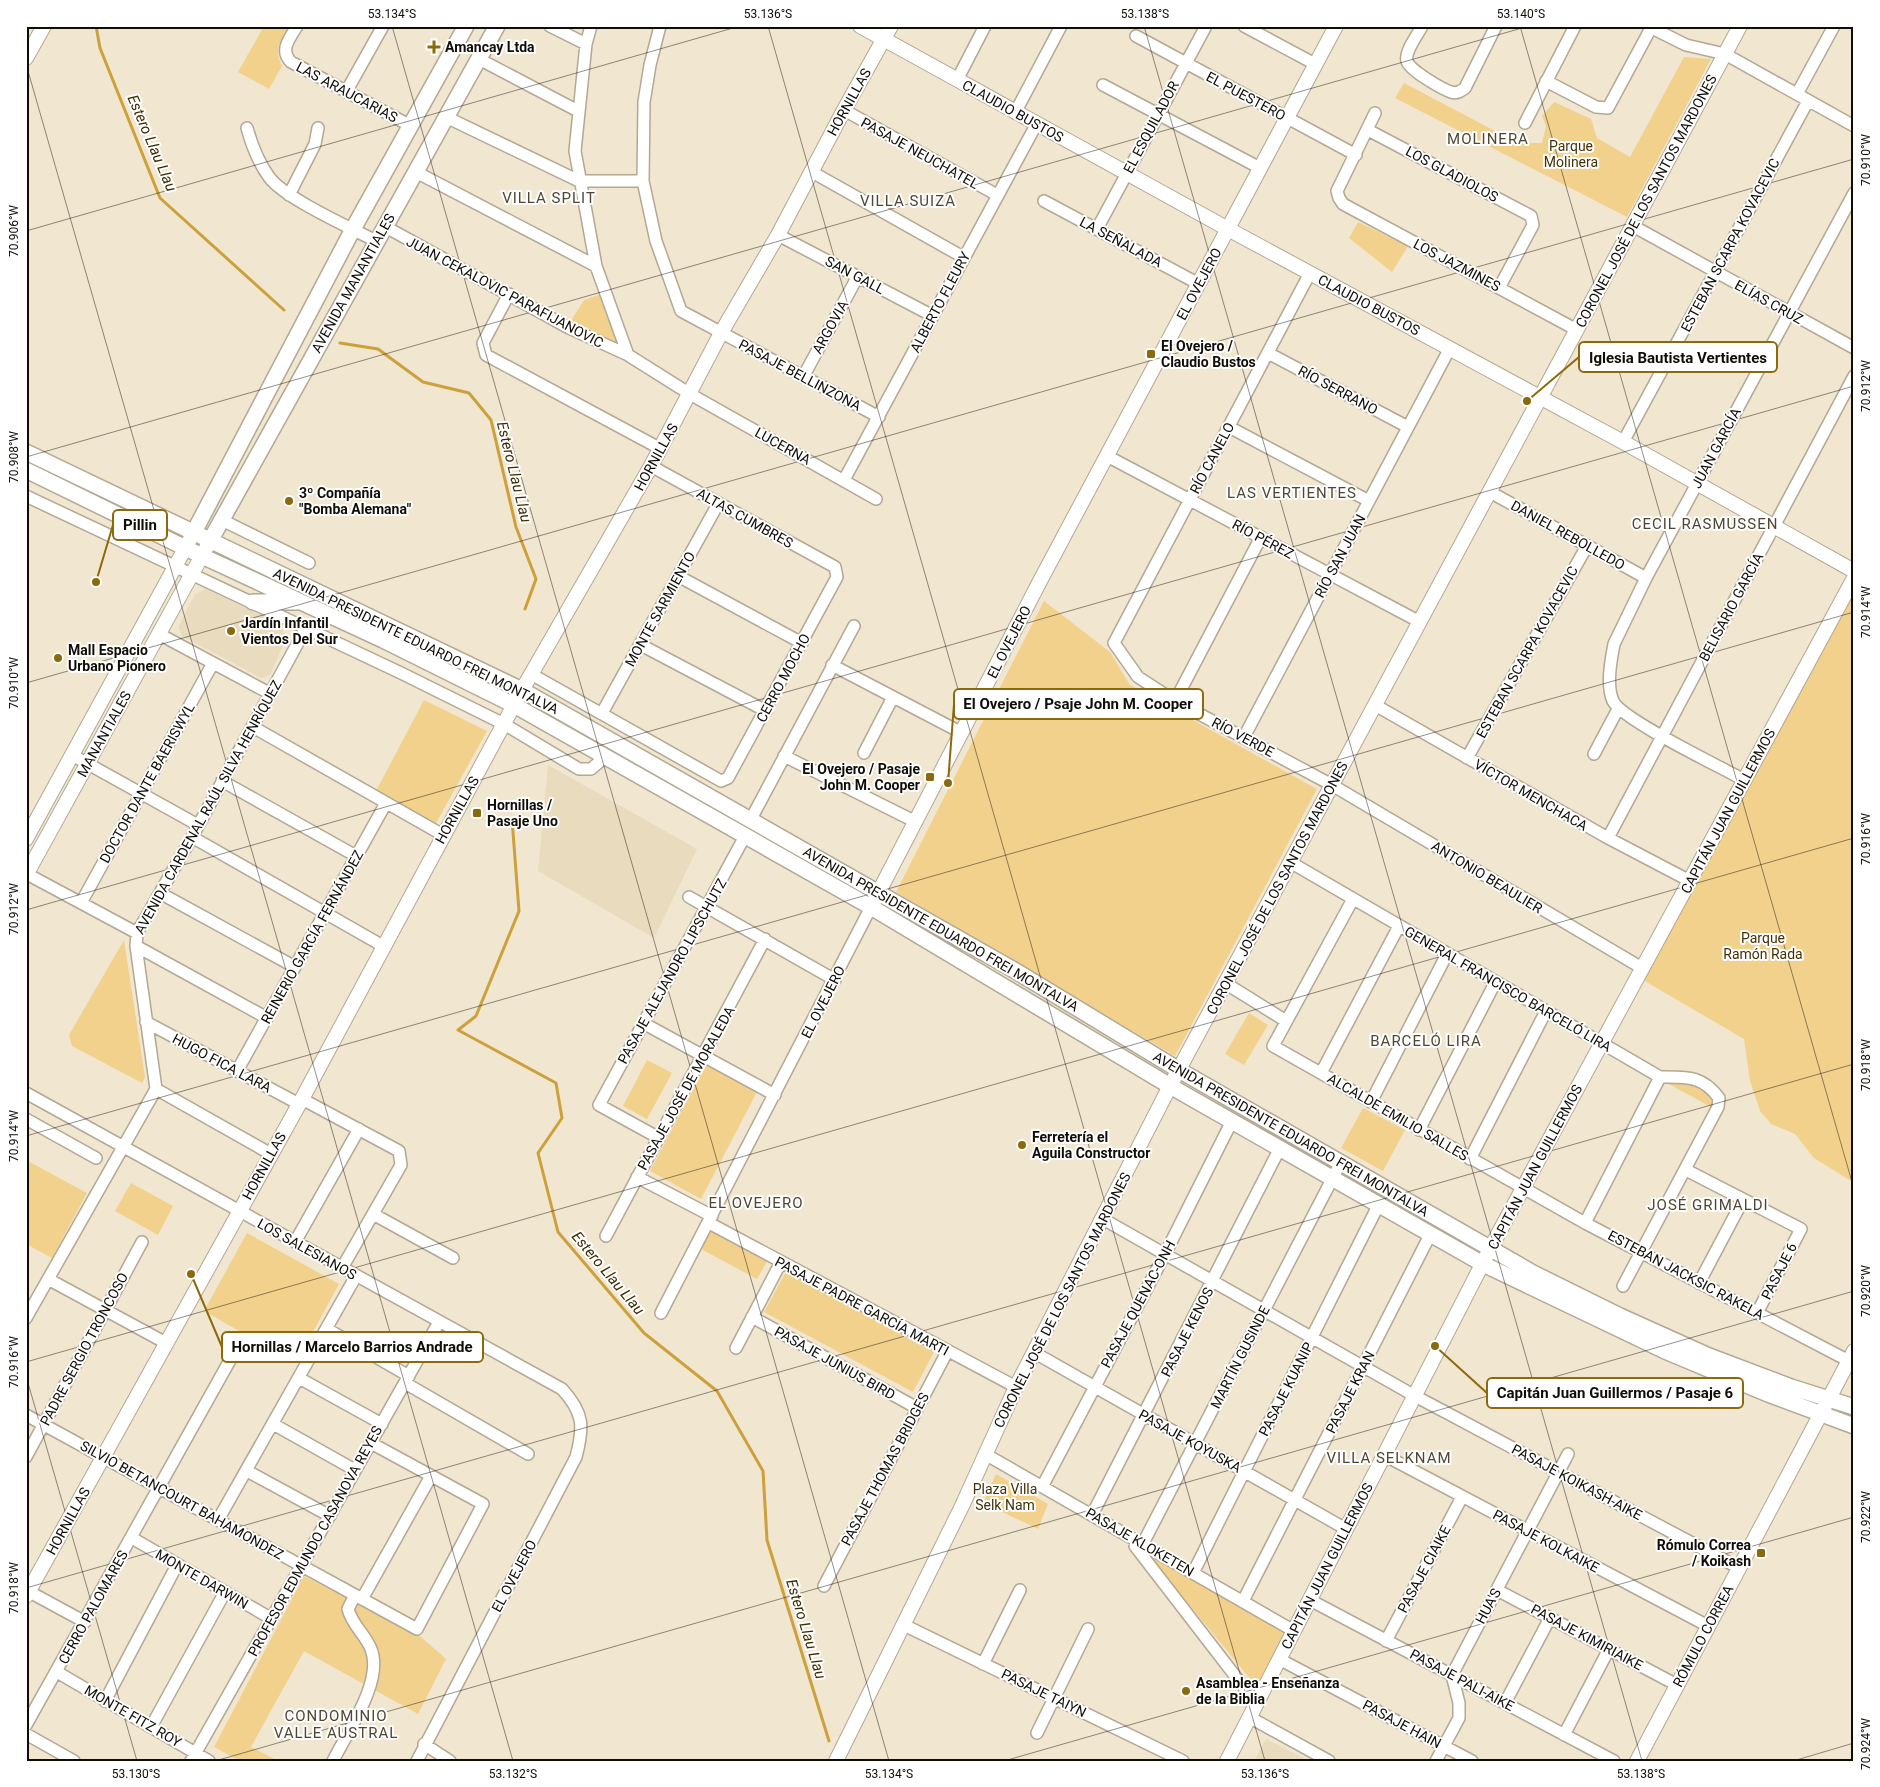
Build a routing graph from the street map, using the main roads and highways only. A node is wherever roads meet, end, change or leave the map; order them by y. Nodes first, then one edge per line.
1 (466, 26) edge
2 (497, 26) edge
3 (26, 452) edge
4 (26, 470) edge
5 (194, 532) junction
6 (210, 541) junction
7 (253, 602) road end
8 (302, 602) junction
9 (1854, 1407) edge
10 (1854, 1426) edge

1 - 5 main road, AVENIDA MANANTIALES
2 - 6 main road, AVENIDA MANANTIALES
3 - 5 main road, AVENIDA PRESIDENTE EDUARDO FREI MONTALVA
4 - 8 main road, AVENIDA PRESIDENTE EDUARDO FREI MONTALVA
5 - 6 main road, AVENIDA PRESIDENTE EDUARDO FREI MONTALVA
6 - 9 main road, AVENIDA PRESIDENTE EDUARDO FREI MONTALVA
7 - 8 main road
8 - 10 main road, AVENIDA PRESIDENTE EDUARDO FREI MONTALVA

